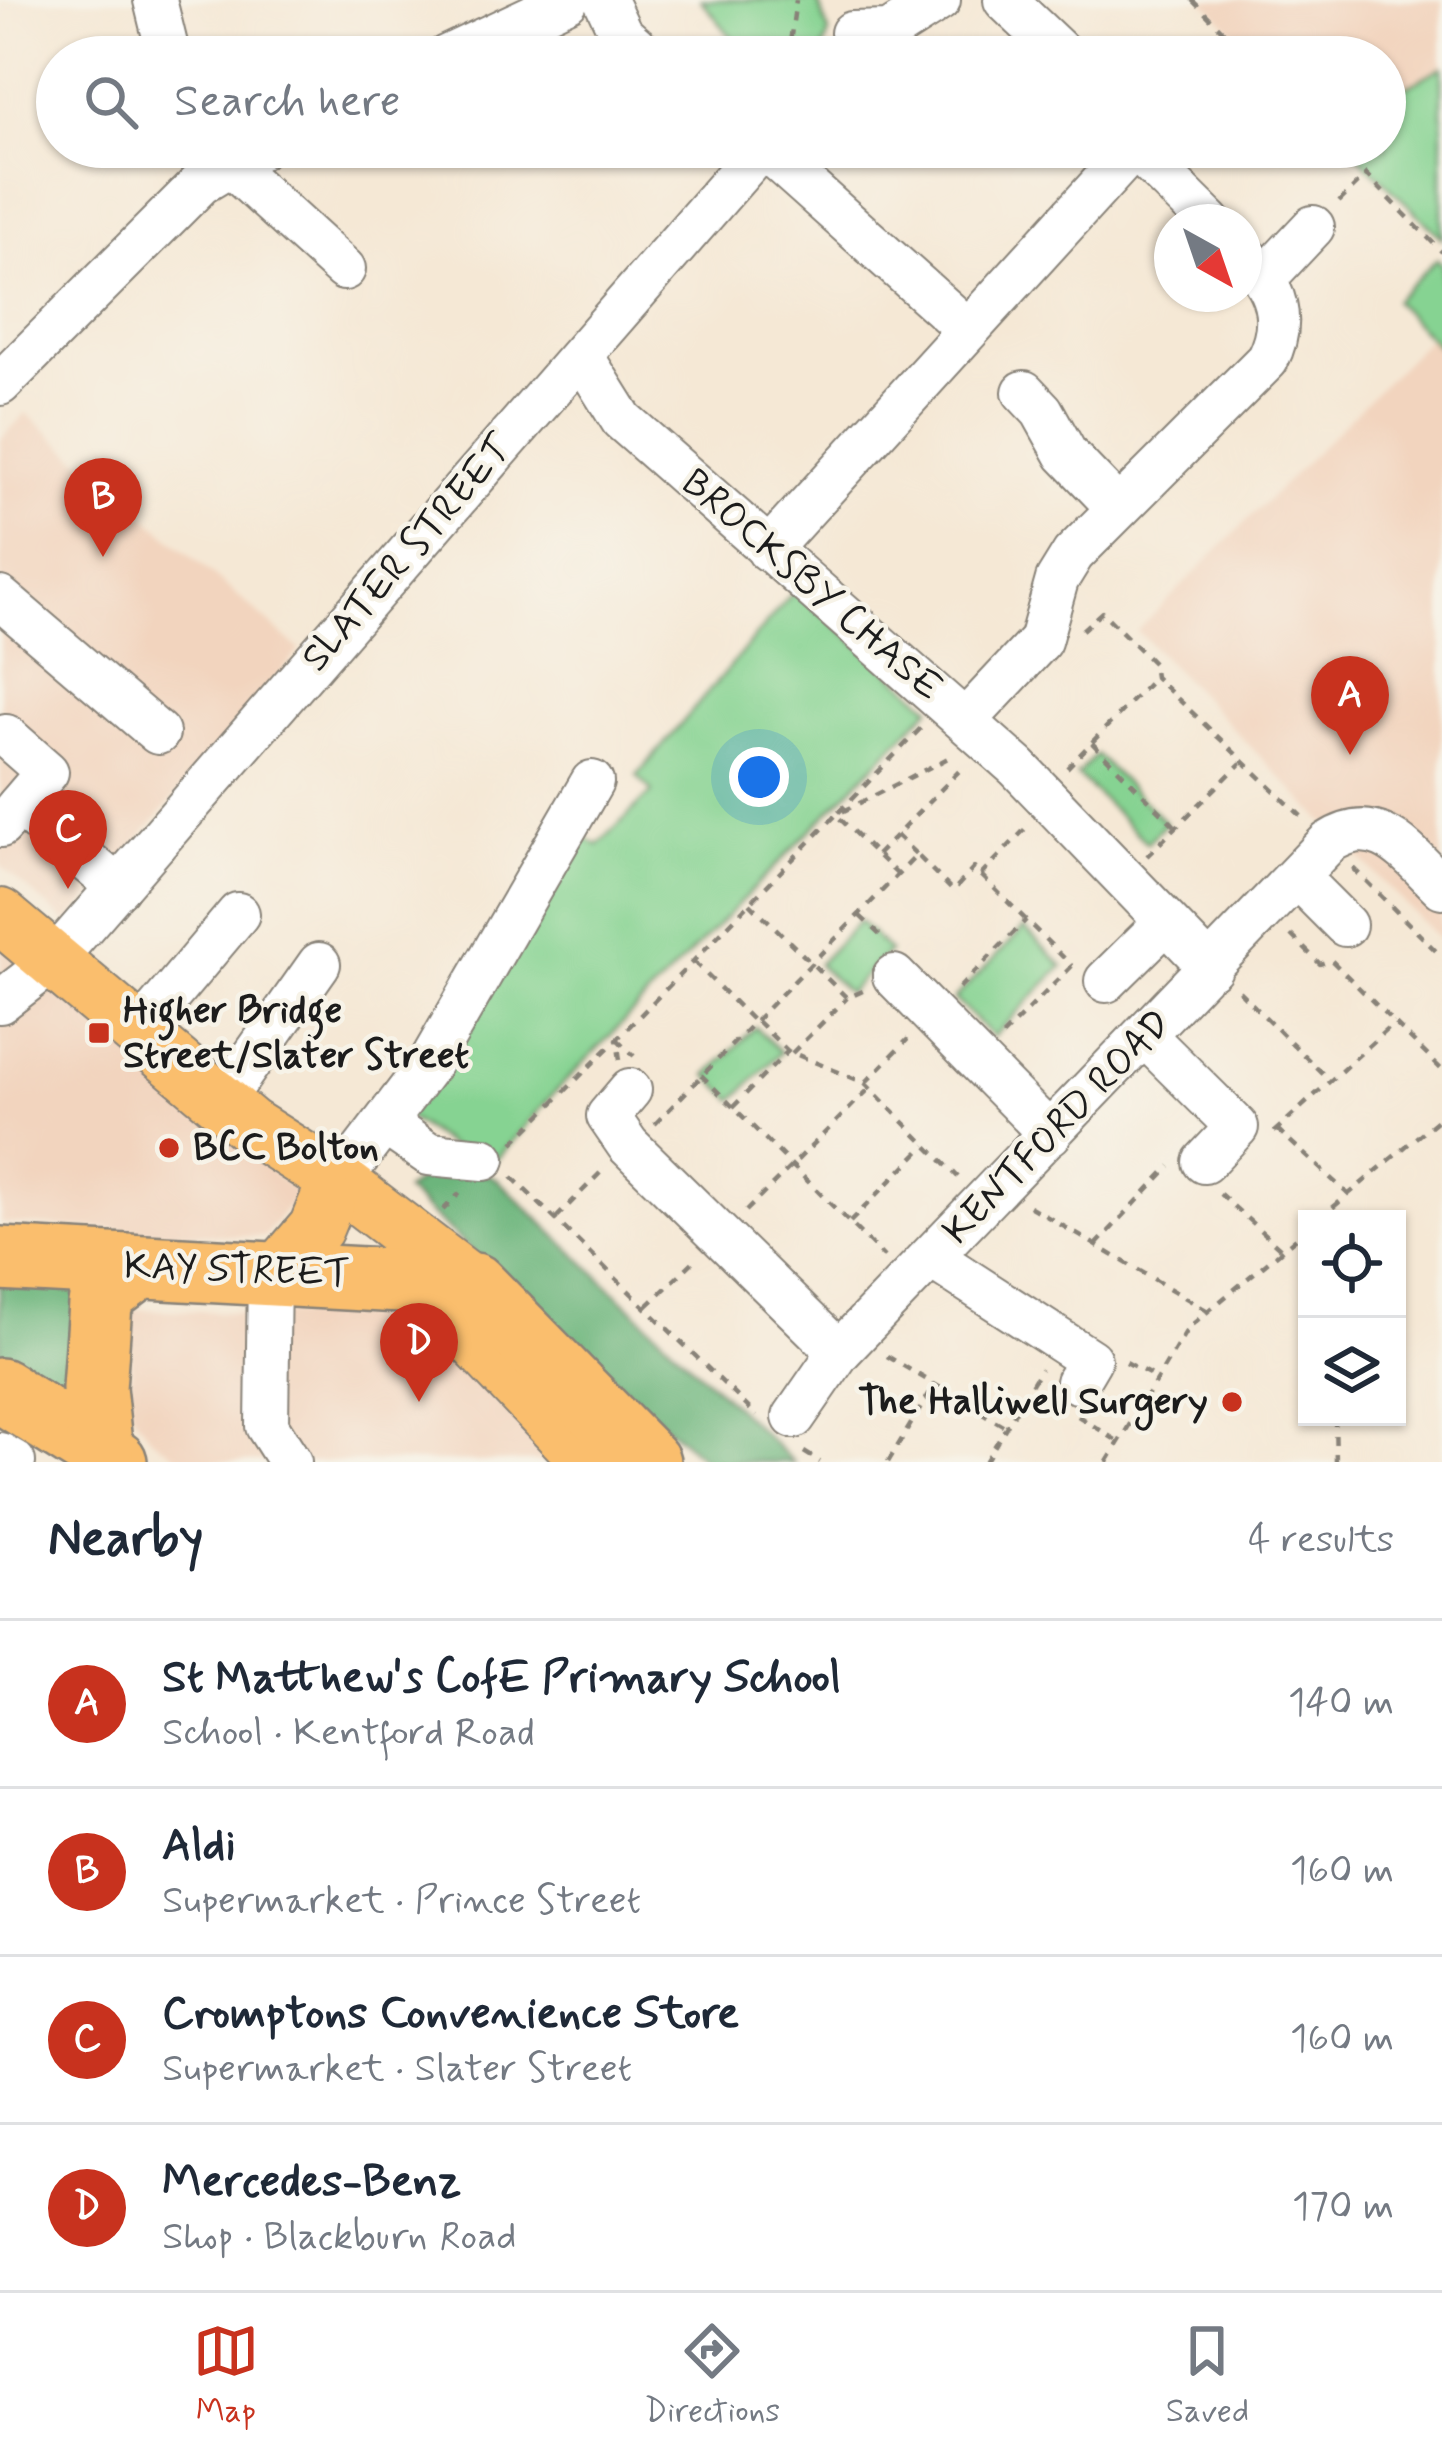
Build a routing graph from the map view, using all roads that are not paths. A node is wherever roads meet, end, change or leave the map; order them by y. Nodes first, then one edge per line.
1 (154, 0) edge
2 (567, 0) edge
3 (605, 0) edge
4 (939, 0) edge
5 (1006, 0) edge
6 (844, 30) edge
7 (163, 36) edge
8 (491, 36) edge
9 (624, 36) edge
10 (1043, 36) edge
11 (214, 168) edge
12 (229, 168) edge
13 (744, 168) edge
14 (786, 168) edge
15 (1116, 168) edge
16 (1155, 168) edge
17 (1192, 204) edge
18 (1313, 227) road end
19 (1262, 262) edge
20 (344, 269) dead end
21 (1262, 279) edge
22 (968, 330) junction
23 (582, 356) junction
24 (0, 384) edge
25 (1024, 392) dead end
26 (1117, 507) junction
27 (768, 550) junction
28 (0, 598) edge
29 (972, 726) junction
30 (158, 733) dead end
31 (6, 736) dead end
32 (592, 782) dead end
33 (9, 816) edge
34 (1297, 877) junction
35 (118, 887) junction
36 (1442, 887) edge
37 (238, 914) dead end
38 (0, 916) edge
39 (1166, 922) junction
40 (1345, 925) dead end
41 (53, 961) junction
42 (319, 964) dead end
43 (1212, 967) junction
44 (1088, 970) road end
45 (0, 1002) edge
46 (908, 1005) road end
47 (138, 1033) junction
48 (1145, 1036) junction
49 (630, 1090) road end
50 (235, 1114) junction
51 (387, 1125) junction
52 (1050, 1134) junction
53 (489, 1160) road end
54 (1200, 1172) road end
55 (333, 1191) junction
56 (0, 1258) edge
57 (138, 1268) junction
58 (921, 1270) junction
59 (274, 1271) junction
60 (454, 1280) junction
61 (846, 1344) junction
62 (1076, 1382) dead end
63 (0, 1390) edge
64 (0, 1420) edge
65 (785, 1429) road end
66 (96, 1449) edge
67 (0, 1454) edge
68 (14, 1462) edge
69 (290, 1462) edge
70 (590, 1462) edge
71 (648, 1462) edge
72 (669, 1462) edge

1 - 7 street
2 - 8 street
3 - 9 street
4 - 6 street
5 - 10 street
11 - 24 street
12 - 20 street
13 - 23 street, SLATER STREET
14 - 22 street
15 - 22 street
16 - 17 street
18 - 19 street
21 - 26 street, BROCKSBY CHASE
22 - 27 street
23 - 27 street, BROCKSBY CHASE
23 - 35 street, SLATER STREET
25 - 26 street
26 - 29 street, BROCKSBY CHASE
27 - 29 street, BROCKSBY CHASE
28 - 30 street
29 - 39 street
31 - 33 street
32 - 51 street
33 - 35 street
34 - 36 street, KENTFORD ROAD
34 - 40 street
34 - 43 street, KENTFORD ROAD
35 - 41 street, SLATER STREET
37 - 47 street
38 - 41 main road
39 - 43 street
39 - 44 street
41 - 45 street, SLATER STREET
41 - 47 main road
42 - 50 street
43 - 48 street, KENTFORD ROAD
46 - 52 street
47 - 50 main road
48 - 52 street, KENTFORD ROAD
48 - 54 street
49 - 61 street
50 - 55 main road
51 - 53 street
51 - 55 street
52 - 58 street, KENTFORD ROAD
55 - 59 main road
55 - 60 main road
56 - 57 highway, KAY STREET
57 - 59 highway, KAY STREET
57 - 66 highway
58 - 61 street, KENTFORD ROAD
58 - 62 street
59 - 60 highway, KAY STREET
59 - 69 street
60 - 70 main road
60 - 71 highway
60 - 72 main road
61 - 65 street, KENTFORD ROAD
63 - 66 highway
64 - 66 street
67 - 68 street

